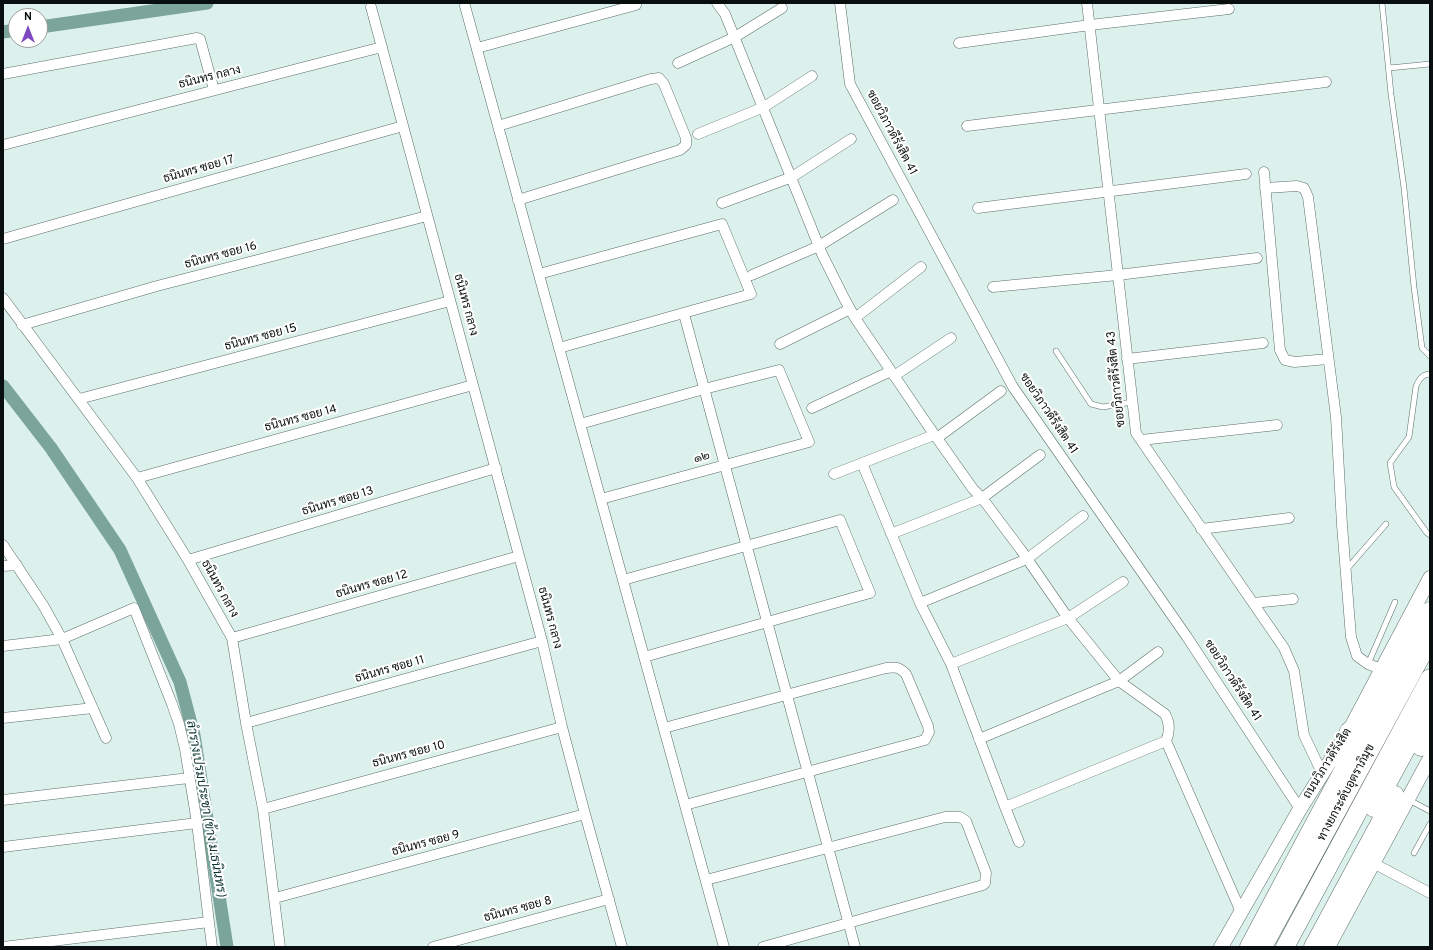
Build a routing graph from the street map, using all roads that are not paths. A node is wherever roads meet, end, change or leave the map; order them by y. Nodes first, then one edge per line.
1 (717, 3) edge
2 (840, 3) edge
3 (1087, 3) edge
4 (1382, 3) edge
5 (636, 5) dead end
6 (465, 6) dead end
7 (372, 7) dead end
8 (782, 8) dead end
9 (1229, 9) dead end
10 (1090, 26) junction
11 (735, 37) junction
12 (959, 43) dead end
13 (382, 47) junction
14 (477, 48) junction
15 (678, 63) dead end
16 (1430, 64) edge
17 (1389, 68) junction
18 (3, 74) edge
19 (812, 76) dead end
20 (1326, 82) dead end
21 (214, 90) junction
22 (764, 107) junction
23 (1099, 110) junction
24 (403, 126) junction
25 (498, 126) junction
26 (968, 126) dead end
27 (698, 134) dead end
28 (851, 139) dead end
29 (3, 145) edge
30 (1264, 172) dead end
31 (1246, 174) dead end
32 (792, 177) junction
33 (1265, 188) junction
34 (1108, 191) junction
35 (518, 200) junction
36 (893, 200) dead end
37 (722, 203) dead end
38 (978, 208) dead end
39 (427, 216) junction
40 (3, 239) edge
41 (819, 246) junction
42 (1257, 258) dead end
43 (921, 267) dead end
44 (539, 274) junction
45 (752, 275) dead end
46 (1118, 275) junction
47 (993, 287) dead end
48 (3, 298) edge
49 (450, 302) junction
50 (684, 314) junction
51 (852, 314) junction
52 (22, 325) junction
53 (951, 338) dead end
54 (1263, 343) dead end
55 (780, 344) dead end
56 (559, 348) junction
57 (1056, 351) dead end
58 (1430, 356) edge
59 (1127, 359) junction
60 (1328, 360) junction
61 (893, 373) junction
62 (1430, 374) edge
63 (473, 385) junction
64 (704, 389) junction
65 (1001, 391) dead end
66 (79, 399) junction
67 (1132, 402) junction
68 (812, 408) dead end
69 (580, 424) junction
70 (1277, 425) dead end
71 (936, 436) junction
72 (1141, 440) junction
73 (1040, 455) dead end
74 (862, 463) junction
75 (724, 465) junction
76 (496, 468) junction
77 (834, 474) dead end
78 (137, 478) junction
79 (601, 498) junction
80 (982, 498) junction
81 (1083, 516) dead end
82 (1289, 518) dead end
83 (1386, 524) dead end
84 (1201, 528) junction
85 (892, 534) junction
86 (1430, 535) edge
87 (3, 545) edge
88 (746, 546) junction
89 (519, 556) junction
90 (1027, 558) junction
91 (188, 560) junction
92 (17, 565) junction
93 (3, 566) edge
94 (1346, 571) junction
95 (1430, 578) edge
96 (623, 580) junction
97 (1123, 582) dead end
98 (1294, 599) dead end
99 (1395, 602) dead end
100 (920, 603) junction
101 (1253, 603) junction
102 (1430, 612) edge
103 (1068, 618) junction
104 (767, 623) junction
105 (232, 638) junction
106 (62, 639) junction
107 (1430, 640) edge
108 (542, 641) junction
109 (3, 646) edge
110 (1158, 652) dead end
111 (644, 657) junction
112 (951, 664) junction
113 (1374, 667) junction
114 (1430, 678) edge
115 (1119, 681) junction
116 (787, 694) junction
117 (1430, 705) edge
118 (93, 708) junction
119 (3, 718) edge
120 (246, 724) junction
121 (1430, 724) edge
122 (562, 727) junction
123 (664, 728) junction
124 (1349, 731) junction
125 (106, 738) dead end
126 (979, 739) junction
127 (1166, 741) junction
128 (1427, 747) edge
129 (808, 772) junction
130 (1322, 774) junction
131 (189, 778) junction
132 (3, 800) edge
133 (1408, 800) junction
134 (685, 805) junction
135 (1005, 807) junction
136 (263, 809) junction
137 (1300, 809) junction
138 (1430, 811) edge
139 (585, 814) junction
140 (197, 823) junction
141 (1430, 824) edge
142 (1019, 842) dead end
143 (3, 847) edge
144 (828, 847) junction
145 (1414, 853) dead end
146 (1373, 863) junction
147 (706, 880) junction
148 (1430, 893) edge
149 (275, 898) junction
150 (609, 899) junction
151 (1245, 920) junction
152 (209, 922) junction
153 (849, 923) junction
154 (3, 947) edge
155 (212, 947) edge
156 (280, 947) edge
157 (433, 947) edge
158 (622, 947) edge
159 (724, 947) edge
160 (763, 947) edge
161 (855, 947) edge
162 (1221, 947) edge
163 (1237, 947) edge
164 (1249, 947) edge
165 (1264, 947) edge
166 (1285, 947) edge
167 (1298, 947) edge
168 (1313, 947) edge
169 (1328, 947) edge

1 - 11 street
2 - 137 street, ซอยวิภาวดีรังสิต 41
3 - 10 street, ซอยวิภาวดีรังสิต 43
4 - 17 lane
5 - 14 street
6 - 14 street
7 - 13 street
8 - 11 street
9 - 10 street
10 - 12 street
10 - 23 street, ซอยวิภาวดีรังสิต 43
11 - 15 street
11 - 22 street
13 - 21 street, ธนินทร กลาง
13 - 24 street, ธนินทร กลาง
14 - 25 street
16 - 17 lane
17 - 58 lane
18 - 21 street
19 - 22 street
20 - 23 street
21 - 29 street, ธนินทร กลาง
22 - 27 street
22 - 32 street
23 - 26 street
23 - 34 street, ซอยวิภาวดีรังสิต 43
24 - 39 street, ธนินทร กลาง
24 - 40 street, ธนินทร ซอย 17
25 - 35 street
25 - 35 street
28 - 32 street
30 - 33 street
31 - 34 street
32 - 37 street
32 - 41 street
33 - 60 street
33 - 60 street
34 - 38 street
34 - 46 street, ซอยวิภาวดีรังสิต 43
35 - 44 street
36 - 41 street
39 - 49 street, ธนินทร กลาง
39 - 52 street, ธนินทร ซอย 16
41 - 45 street
41 - 51 street
42 - 46 street
43 - 51 street
44 - 50 street
44 - 56 street
46 - 47 street
46 - 59 street, ซอยวิภาวดีรังสิต 43
48 - 52 street, ธนินทร กลาง
49 - 63 street, ธนินทร กลาง
49 - 66 street, ธนินทร ซอย 15
50 - 56 street
50 - 64 street
51 - 55 street
51 - 61 street
52 - 66 street, ธนินทร กลาง
53 - 61 street
54 - 59 street
56 - 69 street
57 - 67 lane
59 - 67 street, ซอยวิภาวดีรังสิต 43
60 - 94 street
61 - 68 street
61 - 71 street
62 - 86 lane
63 - 76 street, ธนินทร กลาง
63 - 78 street, ธนินทร ซอย 14
64 - 69 street
64 - 75 street
64 - 75 street, ๑๒
65 - 71 street
66 - 78 street, ธนินทร กลาง
67 - 72 street, ซอยวิภาวดีรังสิต 43
69 - 79 street
70 - 72 street
71 - 74 street
71 - 80 street
72 - 84 street, ซอยวิภาวดีรังสิต 43
73 - 80 street
74 - 77 street
74 - 85 street
75 - 79 street, ๑๒
75 - 88 street
76 - 89 street, ธนินทร กลาง
76 - 91 street, ธนินทร ซอย 13
78 - 91 street, ธนินทร กลาง
79 - 96 street
80 - 85 street
80 - 90 street
81 - 90 street
82 - 84 street
83 - 94 lane
84 - 101 street, ซอยวิภาวดีรังสิต 43
85 - 100 street
87 - 92 street
88 - 96 street
88 - 104 street
88 - 104 street
89 - 105 street, ธนินทร ซอย 12
89 - 108 street, ธนินทร กลาง
90 - 100 street
90 - 103 street
91 - 105 street, ธนินทร กลาง
92 - 93 street
92 - 106 street
94 - 113 street
95 - 113 main road, ถนนวิภาวดีรังสิต
96 - 111 street
97 - 103 street
98 - 101 street
99 - 113 lane
100 - 112 street
101 - 130 street, ซอยวิภาวดีรังสิต 43
102 - 164 highway, ถนนวิภาวดีรังสิต
103 - 112 street
103 - 115 street
104 - 111 street
104 - 116 street
105 - 120 street, ธนินทร กลาง
106 - 109 street
106 - 118 street
106 - 131 street
107 - 165 highway, ทางยกระดับอุตราภิมุข
108 - 120 street, ธนินทร ซอย 11
108 - 122 street, ธนินทร กลาง
110 - 115 street
111 - 123 street
112 - 126 street
113 - 124 main road, ถนนวิภาวดีรังสิต
114 - 166 highway, ทางยกระดับอุตราภิมุข
115 - 126 street
115 - 127 street
116 - 123 street
116 - 129 street
116 - 129 street
117 - 167 highway
118 - 119 street
118 - 125 street
120 - 136 street, ธนินทร กลาง
121 - 128 highway
122 - 136 street, ธนินทร ซอย 10
122 - 139 street, ธนินทร กลาง
123 - 134 street
124 - 130 main road, ถนนวิภาวดีรังสิต
124 - 151 highway
126 - 135 street
127 - 135 street
127 - 151 street
128 - 133 main road
128 - 168 highway
129 - 134 street
129 - 144 street
130 - 137 main road, ถนนวิภาวดีรังสิต
131 - 132 street
131 - 140 street
133 - 138 lane
133 - 146 main road
134 - 147 street
135 - 142 street
136 - 149 street, ธนินทร กลาง
137 - 151 main road, ถนนวิภาวดีรังสิต
139 - 149 street, ธนินทร ซอย 9
139 - 150 street, ธนินทร กลาง
140 - 143 street
140 - 152 street
141 - 145 lane
144 - 147 street
144 - 153 street
144 - 153 street
146 - 148 street
146 - 169 main road
147 - 159 street
149 - 156 street, ธนินทร กลาง
150 - 157 street, ธนินทร ซอย 8
150 - 158 street, ธนินทร กลาง
151 - 162 main road, ถนนวิภาวดีรังสิต
151 - 163 highway
152 - 154 street
152 - 155 street
153 - 160 street
153 - 161 street

